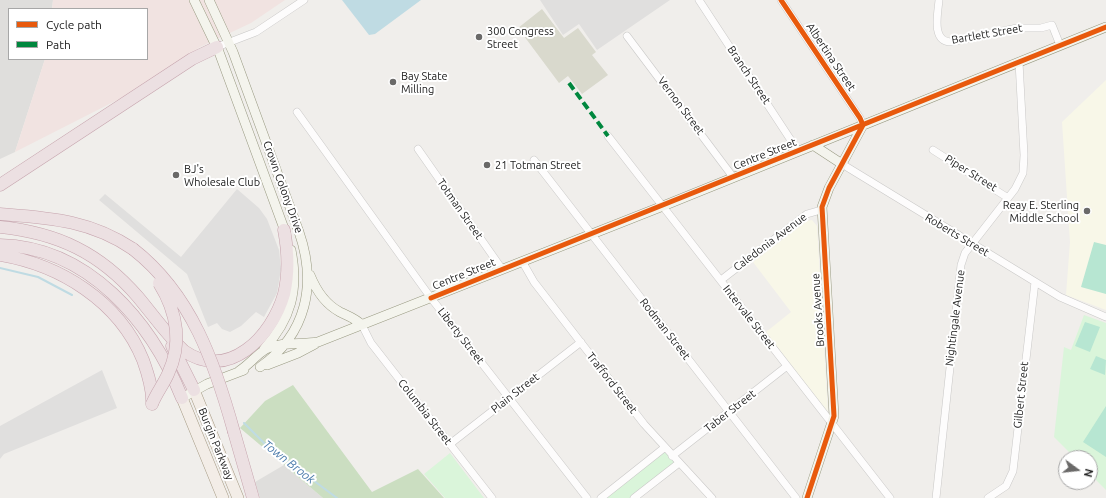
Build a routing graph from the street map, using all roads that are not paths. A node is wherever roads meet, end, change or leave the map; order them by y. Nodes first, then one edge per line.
1 (194, 0) edge
2 (209, 0) edge
3 (304, 0) edge
4 (699, 0) edge
5 (782, 0) edge
6 (939, 0) edge
7 (1106, 27) edge
8 (627, 36) dead end
9 (230, 43) junction
10 (1060, 45) junction
11 (217, 47) junction
12 (1019, 62) junction
13 (297, 112) dead end
14 (863, 125) junction
15 (608, 136) dead end
16 (813, 145) junction
17 (418, 149) dead end
18 (934, 150) dead end
19 (798, 151) junction
20 (534, 160) dead end
21 (842, 164) junction
22 (733, 177) junction
23 (0, 185) edge
24 (1008, 198) junction
25 (663, 206) junction
26 (821, 210) junction
27 (0, 214) edge
28 (0, 227) edge
29 (284, 230) junction
30 (591, 234) junction
31 (0, 244) edge
32 (972, 244) junction
33 (133, 249) junction
34 (0, 255) edge
35 (522, 261) junction
36 (502, 269) junction
37 (308, 270) junction
38 (721, 280) junction
39 (1035, 282) junction
40 (431, 298) junction
41 (1106, 317) edge
42 (154, 318) junction
43 (362, 325) junction
44 (276, 335) junction
45 (318, 342) junction
46 (581, 342) junction
47 (280, 347) junction
48 (291, 356) junction
49 (256, 357) junction
50 (787, 366) junction
51 (260, 367) junction
52 (239, 371) junction
53 (194, 390) junction
54 (182, 398) junction
55 (509, 398) junction
56 (729, 411) junction
57 (832, 424) junction
58 (450, 444) junction
59 (664, 448) junction
60 (672, 456) junction
61 (679, 463) junction
62 (223, 498) edge
63 (238, 498) edge
64 (252, 498) edge
65 (492, 498) edge
66 (587, 498) edge
67 (601, 498) edge
68 (634, 498) edge
69 (712, 498) edge
70 (796, 498) edge
71 (807, 498) edge
72 (890, 498) edge
73 (936, 498) edge
74 (988, 498) edge

1 - 11 street, Crown Colony Drive
2 - 9 street, Crown Colony Drive
3 - 9 street
4 - 19 street, Branch Street
5 - 14 street, Albertina Street
6 - 10 street, Bartlett Street
7 - 10 street, Centre Street
8 - 22 street, Vernon Street
9 - 11 street
9 - 37 street, Crown Colony Drive
10 - 12 street, Centre Street
11 - 23 highway
11 - 29 street, Crown Colony Drive
12 - 14 street, Centre Street
12 - 24 street, Nightingale Avenue
13 - 40 street, Liberty Street
14 - 16 street, Centre Street
14 - 21 street, Brooks Avenue
15 - 25 street, Intervale Street
16 - 19 street, Centre Street
16 - 21 street, Roberts Street
17 - 36 street, Totman Street
18 - 24 street, Piper Street
19 - 22 street, Centre Street
20 - 30 street, Rodman Street
21 - 26 street, Brooks Avenue
21 - 32 street, Roberts Street
22 - 25 street, Centre Street
24 - 32 street, Nightingale Avenue
25 - 30 street, Centre Street
25 - 38 street, Intervale Street
26 - 38 street, Caledonia Avenue
26 - 57 street, Brooks Avenue
27 - 33 highway
28 - 42 highway
29 - 42 highway
29 - 44 street, Crown Colony Drive
30 - 35 street, Centre Street
30 - 56 street, Rodman Street
31 - 54 highway
32 - 39 street, Roberts Street
32 - 73 street, Nightingale Avenue
33 - 34 highway, bridge
33 - 64 highway, bridge
35 - 36 street, Centre Street
35 - 46 street, Trafford Street
36 - 40 street, Centre Street
37 - 43 street
37 - 47 street, Crown Colony Drive
38 - 50 street, Intervale Street
39 - 41 street, Roberts Street
39 - 74 street, Gilbert Street
40 - 43 street, Centre Street
40 - 55 street, Liberty Street
42 - 53 highway
43 - 45 street, Centre Street
43 - 58 street, Columbia Street
44 - 47 street
44 - 49 street, Crown Colony Drive
45 - 47 street, Centre Street
45 - 48 street, Centre Street
46 - 55 street, Plain Street
46 - 59 street, Trafford Street
47 - 48 street
47 - 49 street, Centre Street
47 - 51 street, Crown Colony Drive
48 - 51 street, Centre Street
49 - 52 street, Centre Street
50 - 56 street, Taber Street
50 - 57 street, Intervale Street
51 - 52 street, Centre Street
52 - 53 street, Centre Street
53 - 54 street, Centre Street
53 - 63 main road, Burgin Parkway
54 - 62 main road, Burgin Parkway
55 - 58 street, Plain Street
55 - 66 street, Liberty Street
56 - 60 street, Taber Street
56 - 70 street, Rodman Street
57 - 71 street, Brooks Avenue
57 - 72 street, Intervale Street
58 - 65 street, Columbia Street
59 - 60 street, Trafford Street
59 - 67 street
60 - 61 street, Trafford Street
61 - 68 street
61 - 69 street, Trafford Street

